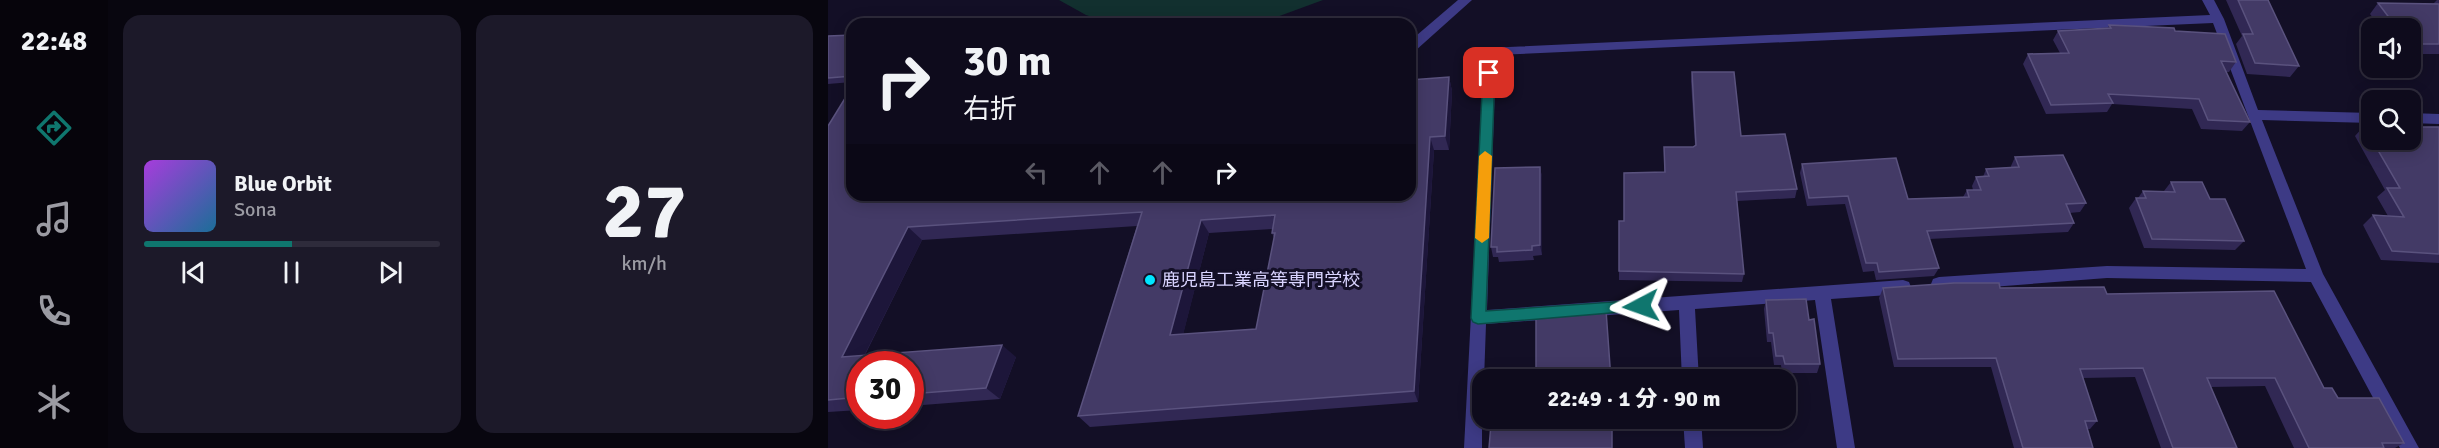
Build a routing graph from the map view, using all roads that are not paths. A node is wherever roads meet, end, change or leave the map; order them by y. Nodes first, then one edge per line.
1 (1466, 0) edge
2 (2208, 0) edge
3 (2218, 19) junction
4 (1416, 43) edge
5 (2253, 115) junction
6 (2361, 117) edge
7 (2421, 118) edge
8 (2439, 119) edge
9 (2316, 276) junction
10 (1822, 293) junction
11 (1687, 302) junction
12 (1478, 318) junction
13 (1690, 369) edge
14 (1693, 429) edge
15 (1473, 448) edge
16 (1694, 448) edge
17 (1846, 448) edge
18 (2410, 448) edge

1 - 4 street
2 - 3 street
3 - 5 street
3 - 12 street
5 - 6 street
5 - 9 street
7 - 8 street
9 - 10 street
9 - 18 street
10 - 11 street
10 - 17 street
11 - 12 street
11 - 13 street
12 - 15 street
14 - 16 street

